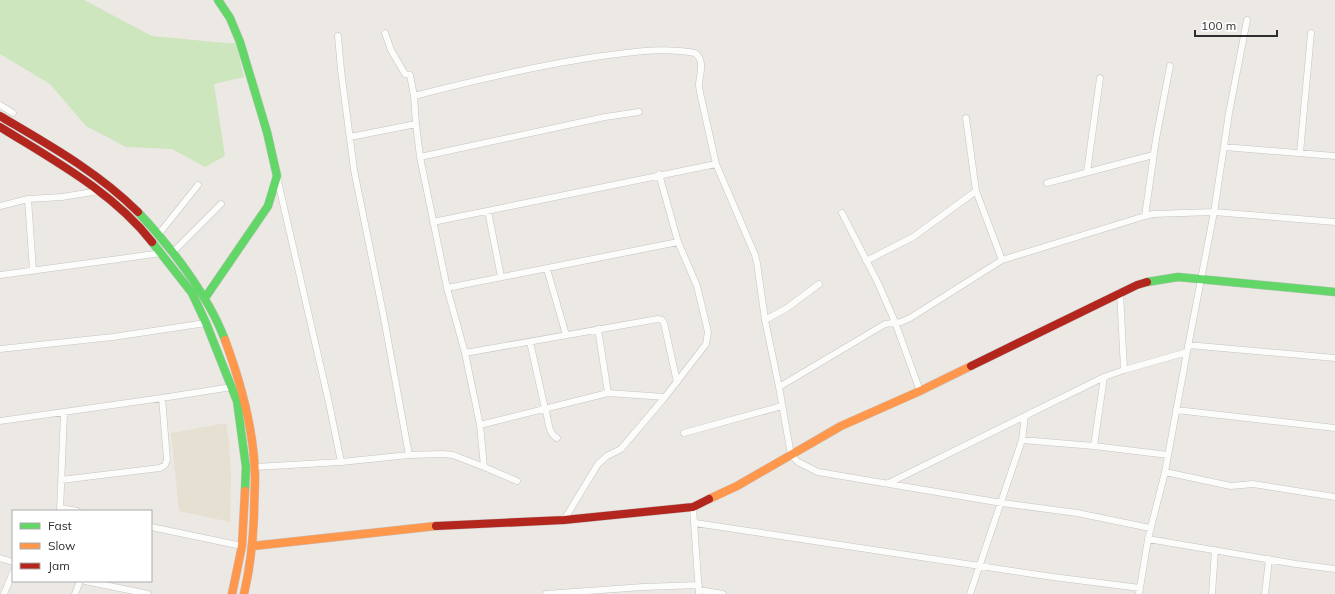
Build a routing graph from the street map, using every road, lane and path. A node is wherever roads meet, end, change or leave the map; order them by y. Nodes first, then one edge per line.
1 (218, 0) edge
2 (1247, 20) dead end
3 (385, 33) dead end
4 (1310, 33) dead end
5 (338, 36) dead end
6 (1170, 66) dead end
7 (1100, 78) dead end
8 (414, 96) junction
9 (0, 105) edge
10 (639, 112) dead end
11 (13, 113) dead end
12 (0, 116) edge
13 (966, 118) dead end
14 (416, 124) junction
15 (0, 127) edge
16 (350, 137) junction
17 (1224, 146) junction
18 (1300, 153) junction
19 (1153, 155) junction
20 (1335, 156) edge
21 (420, 157) junction
22 (716, 164) junction
23 (1087, 172) junction
24 (659, 174) junction
25 (277, 176) junction
26 (1046, 183) dead end
27 (198, 185) dead end
28 (99, 191) junction
29 (976, 191) junction
30 (28, 199) junction
31 (221, 204) dead end
32 (0, 206) edge
33 (488, 211) junction
34 (1214, 212) junction
35 (842, 213) dead end
36 (1145, 216) junction
37 (433, 222) junction
38 (1335, 222) edge
39 (158, 235) junction
40 (678, 242) junction
41 (173, 252) junction
42 (162, 253) junction
43 (1002, 260) junction
44 (866, 261) junction
45 (547, 269) junction
46 (34, 271) junction
47 (0, 275) edge
48 (502, 277) junction
49 (1201, 278) junction
50 (819, 284) dead end
51 (447, 288) junction
52 (1120, 292) junction
53 (1335, 292) edge
54 (205, 298) junction
55 (765, 320) junction
56 (895, 322) junction
57 (206, 323) junction
58 (598, 330) junction
59 (566, 335) junction
60 (530, 342) junction
61 (1188, 345) junction
62 (0, 349) edge
63 (1186, 352) junction
64 (465, 353) junction
65 (1335, 358) edge
66 (1124, 370) junction
67 (1104, 377) junction
68 (677, 382) junction
69 (232, 386) junction
70 (779, 387) junction
71 (920, 391) junction
72 (608, 393) junction
73 (665, 397) junction
74 (162, 398) junction
75 (782, 406) junction
76 (545, 409) junction
77 (1176, 410) junction
78 (64, 412) junction
79 (1026, 416) junction
80 (0, 420) edge
81 (480, 424) junction
82 (1335, 428) edge
83 (684, 433) dead end
84 (557, 438) dead end
85 (1022, 440) junction
86 (1094, 446) junction
87 (409, 455) junction
88 (791, 455) junction
89 (1168, 455) junction
90 (340, 462) junction
91 (255, 467) junction
92 (484, 467) junction
93 (1165, 472) junction
94 (62, 480) junction
95 (517, 482) dead end
96 (889, 484) junction
97 (1335, 497) edge
98 (1002, 503) junction
99 (693, 507) junction
100 (60, 509) edge
101 (564, 520) junction
102 (695, 523) junction
103 (152, 527) edge
104 (1150, 528) junction
105 (1148, 539) junction
106 (242, 546) junction
107 (253, 546) junction
108 (1216, 550) junction
109 (0, 558) edge
110 (1269, 559) junction
111 (12, 562) edge
112 (979, 566) junction
113 (1335, 569) edge
114 (12, 574) edge
115 (80, 582) edge
116 (90, 582) edge
117 (699, 590) edge
118 (1140, 591) edge
119 (4, 594) edge
120 (75, 594) edge
121 (147, 594) edge
122 (232, 594) edge
123 (244, 594) edge
124 (546, 594) edge
125 (723, 594) edge
126 (970, 594) edge
127 (1212, 594) edge
128 (1265, 594) edge

1 - 25 street
2 - 17 street
3 - 8 street
4 - 18 street
5 - 16 street
6 - 19 street
7 - 23 street
8 - 14 street
8 - 22 street
9 - 11 street
10 - 21 street
12 - 39 street
13 - 29 street
14 - 16 street
14 - 21 street
15 - 28 street
16 - 87 street
17 - 18 street
17 - 34 street
18 - 20 street
19 - 23 street
19 - 36 street
21 - 37 street
22 - 24 street
22 - 55 street
23 - 26 street
24 - 33 street
24 - 40 street
25 - 54 street
25 - 90 street
27 - 39 street
28 - 30 street
28 - 42 street
29 - 43 street
29 - 44 street
30 - 32 street
30 - 46 street
31 - 41 street
33 - 37 street
33 - 48 street
34 - 36 street
34 - 38 street
34 - 49 street
35 - 44 street
36 - 43 street
37 - 51 street
39 - 41 street
40 - 45 street
40 - 68 street
41 - 54 street
42 - 46 street
42 - 57 street
43 - 56 street
44 - 56 street
45 - 48 street
45 - 59 street
46 - 47 street
48 - 51 street
49 - 52 street
49 - 53 street
49 - 61 street
50 - 55 street
51 - 64 street
52 - 66 street
52 - 71 street
54 - 91 street
55 - 70 street
56 - 70 street
56 - 71 street
57 - 62 street
57 - 69 street
58 - 59 street
58 - 68 street
58 - 72 street
59 - 60 street
60 - 64 street
60 - 76 street
61 - 63 street
61 - 65 street
63 - 66 street
63 - 77 street
64 - 81 street
66 - 67 street
67 - 79 street
67 - 86 street
68 - 73 street
69 - 74 street
69 - 106 street
70 - 75 street
71 - 88 street
72 - 73 street
72 - 76 street
73 - 101 street
74 - 78 street
74 - 94 street
75 - 83 street
75 - 88 street
76 - 81 street
76 - 84 street
77 - 82 street
77 - 89 street
78 - 80 street
78 - 94 street
79 - 85 street
79 - 96 street
81 - 92 street
85 - 86 street
85 - 98 street
86 - 89 street
87 - 90 street
87 - 92 street
88 - 96 street
88 - 99 street
89 - 93 street
90 - 91 street
91 - 107 street
92 - 95 street
93 - 97 street
93 - 104 street
94 - 100 street
96 - 98 street
98 - 104 street
98 - 112 street
99 - 101 street
99 - 102 street
101 - 107 street
102 - 112 street
102 - 117 street
103 - 106 street
104 - 105 street
105 - 108 street
105 - 118 street
106 - 122 street
107 - 123 street
108 - 110 street
108 - 127 street
109 - 111 street
110 - 113 street
110 - 128 street
112 - 118 street
112 - 126 street
114 - 119 street
115 - 120 street
116 - 121 street
117 - 124 street
117 - 125 street

